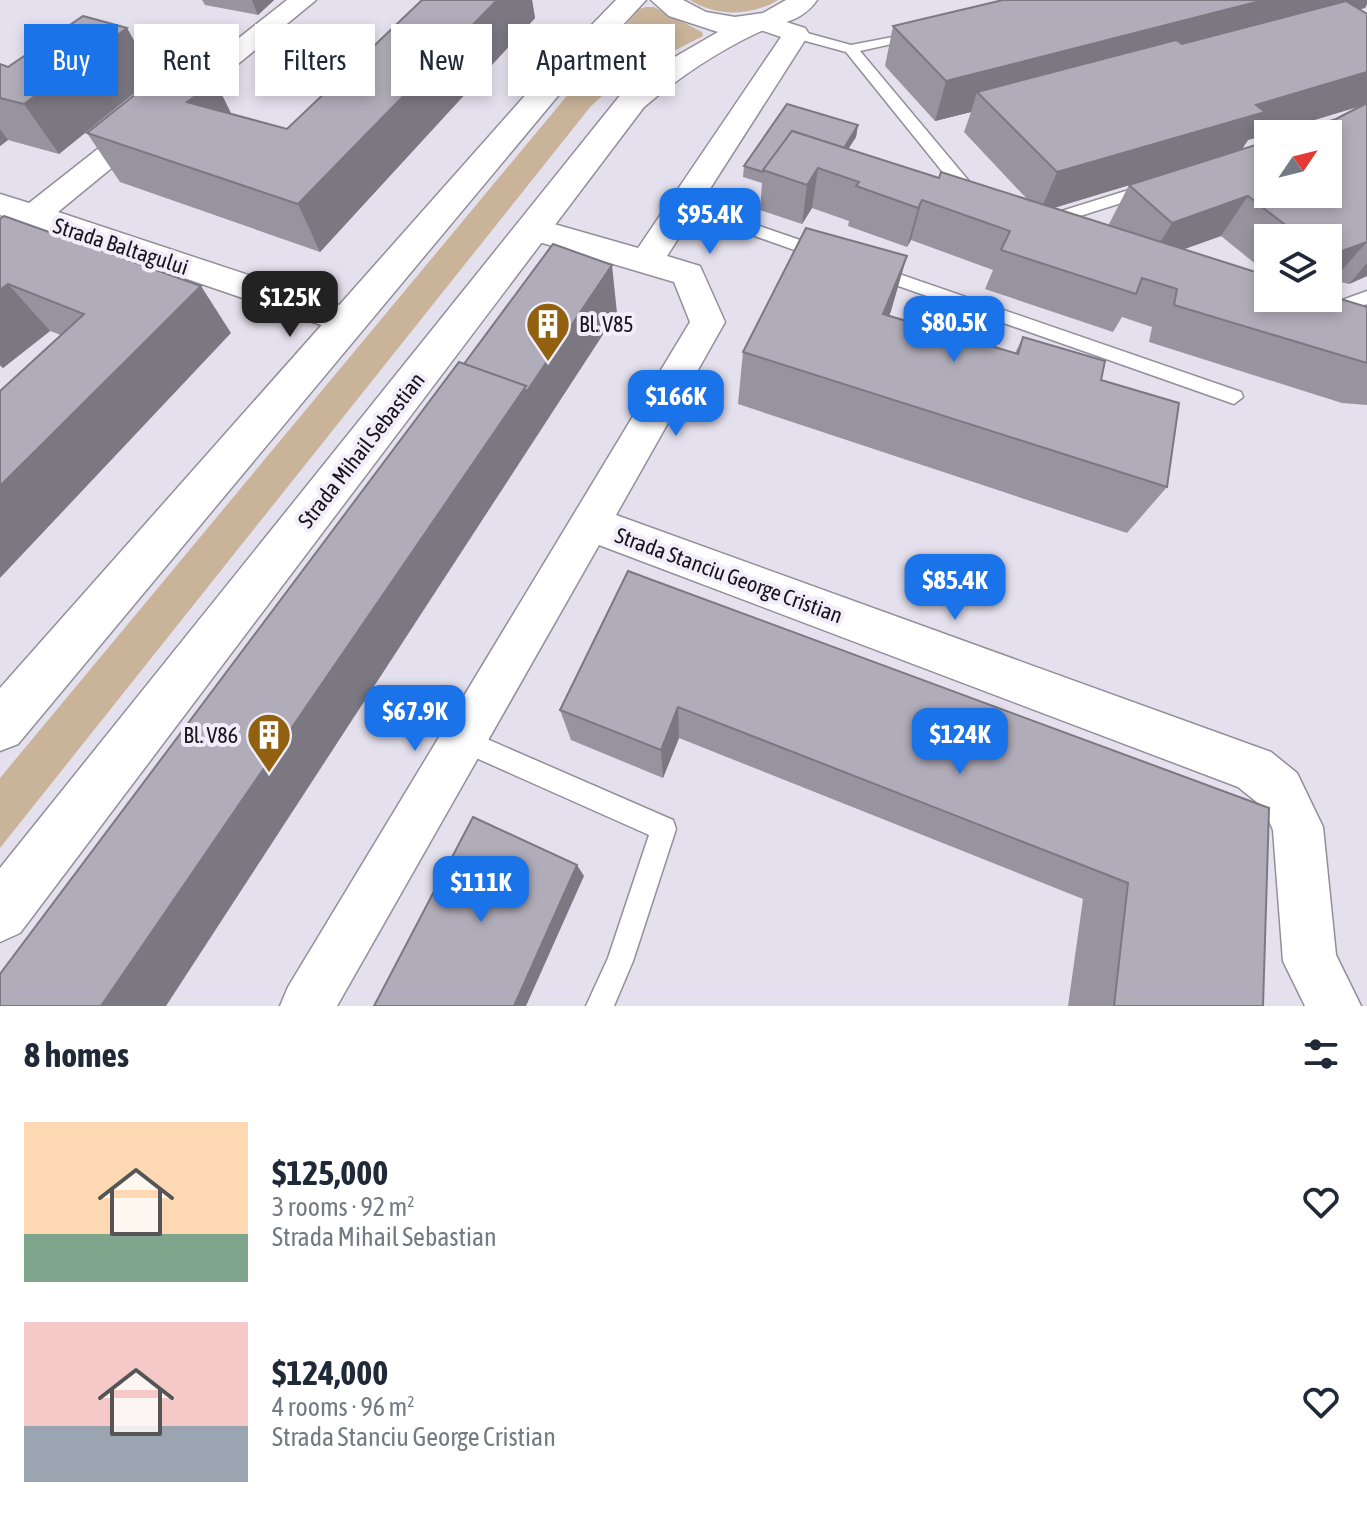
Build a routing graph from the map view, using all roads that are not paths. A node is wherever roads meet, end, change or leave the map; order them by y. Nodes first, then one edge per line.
1 (303, 0) edge
2 (632, 0) edge
3 (665, 0) edge
4 (803, 1) edge
5 (758, 22) junction
6 (924, 33) edge
7 (796, 34) junction
8 (851, 49) junction
9 (1161, 185) edge
10 (0, 204) edge
11 (684, 205) junction
12 (984, 205) edge
13 (32, 216) junction
14 (533, 229) junction
15 (1049, 235) edge
16 (0, 242) edge
17 (646, 262) junction
18 (1367, 297) edge
19 (1305, 314) edge
20 (348, 321) junction
21 (1234, 397) dead end
22 (591, 524) junction
23 (0, 726) edge
24 (464, 741) junction
25 (0, 913) edge
26 (307, 1006) edge
27 (600, 1006) edge
28 (1334, 1006) edge

1 - 13 street, Strada Baltagului
2 - 20 street
3 - 5 street
4 - 5 street, Strada Mihail Sebastian
5 - 7 street
5 - 14 street, Strada Mihail Sebastian
6 - 8 lane
7 - 8 lane
7 - 11 street
8 - 12 lane
9 - 15 lane
10 - 13 street, Strada Baltagului
11 - 17 street
11 - 21 lane
13 - 16 street, Strada Baltagului
13 - 20 street, Strada Baltagului
14 - 17 street, Strada Stanciu George Cristian
14 - 25 street, Strada Mihail Sebastian
17 - 22 street, Strada Stanciu George Cristian
18 - 19 lane
20 - 23 street
22 - 24 street, Strada Stanciu George Cristian
22 - 28 street, Strada Stanciu George Cristian
24 - 26 street, Strada Stanciu George Cristian
24 - 27 lane

